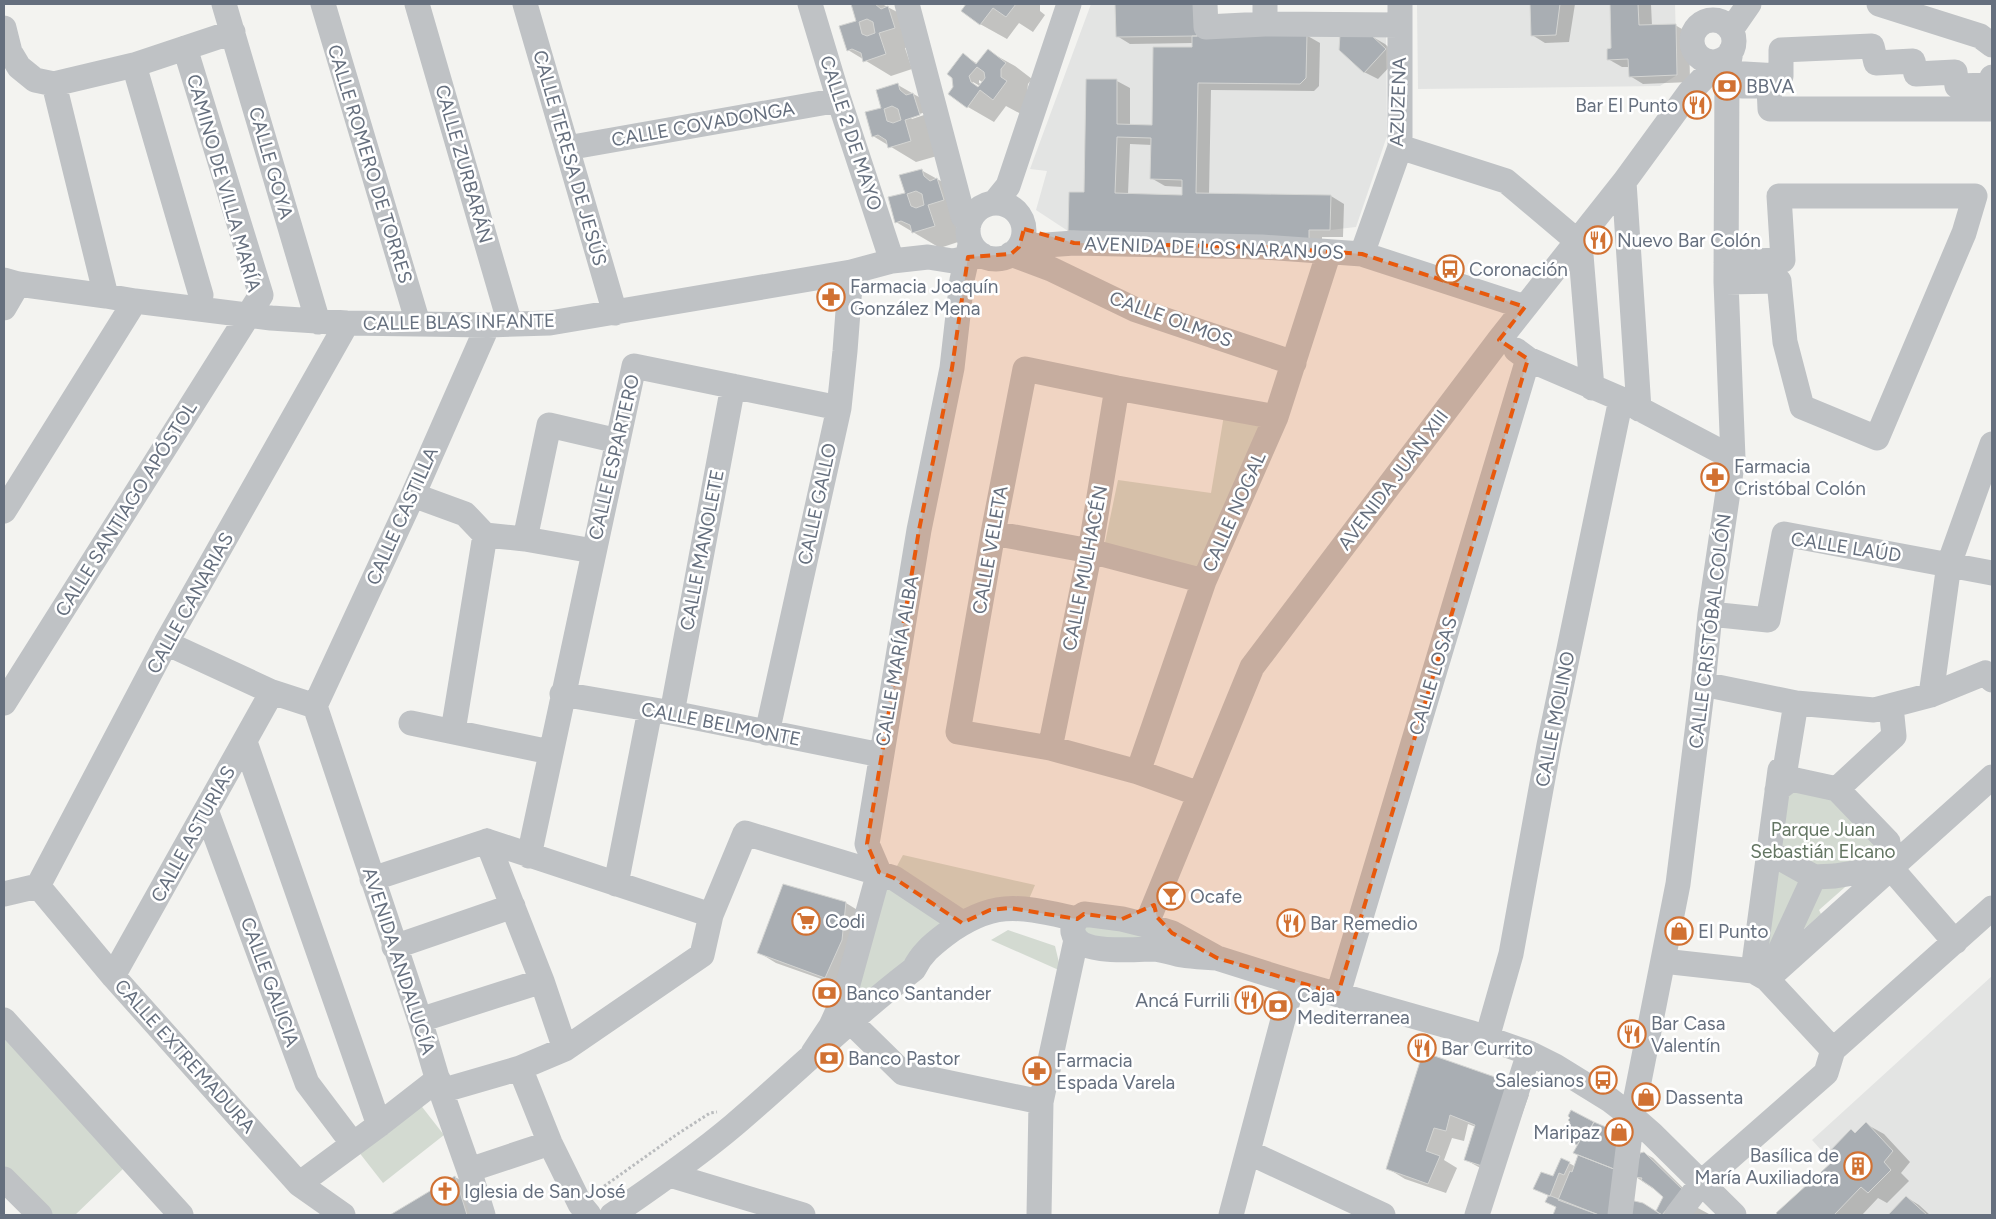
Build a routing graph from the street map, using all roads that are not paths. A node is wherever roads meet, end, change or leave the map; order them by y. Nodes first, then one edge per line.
1 (224, 4) edge
2 (323, 4) edge
3 (417, 4) edge
4 (524, 4) edge
5 (810, 4) edge
6 (907, 4) edge
7 (1069, 4) edge
8 (1205, 4) edge
9 (1735, 4) edge
10 (1749, 4) edge
11 (1879, 4) edge
12 (1265, 14) edge
13 (1400, 14) edge
14 (4, 28) edge
15 (233, 32) junction
16 (1718, 45) edge
17 (1992, 45) edge
18 (185, 48) junction
19 (134, 65) junction
20 (1992, 77) edge
21 (54, 84) junction
22 (839, 100) junction
23 (1992, 109) edge
24 (1400, 147) junction
25 (567, 148) junction
26 (1624, 182) junction
27 (993, 228) junction
28 (1074, 243) junction
29 (1579, 248) junction
30 (1329, 252) junction
31 (1362, 254) junction
32 (892, 261) junction
33 (1051, 269) junction
34 (851, 272) junction
35 (1726, 272) junction
36 (11, 282) edge
37 (106, 296) junction
38 (136, 301) junction
39 (4, 308) edge
40 (1525, 308) junction
41 (198, 309) junction
42 (615, 313) junction
43 (248, 316) junction
44 (318, 322) junction
45 (347, 323) junction
46 (418, 323) junction
47 (499, 324) junction
48 (1499, 340) junction
49 (1528, 359) junction
50 (1294, 363) junction
51 (733, 386) junction
52 (1117, 388) junction
53 (1592, 388) junction
54 (1630, 404) junction
55 (838, 408) junction
56 (1276, 417) junction
57 (618, 441) junction
58 (1992, 444) edge
59 (1733, 458) junction
60 (413, 495) junction
61 (4, 512) edge
62 (993, 533) junction
63 (485, 535) junction
64 (525, 539) junction
65 (593, 551) junction
66 (1090, 551) junction
67 (1949, 564) junction
68 (1992, 573) edge
69 (1204, 581) junction
70 (1710, 614) junction
71 (166, 642) junction
72 (1992, 680) edge
73 (1703, 684) junction
74 (272, 692) junction
75 (562, 694) junction
76 (1931, 695) junction
77 (4, 703) edge
78 (1796, 703) junction
79 (315, 706) junction
80 (1891, 706) junction
81 (661, 712) junction
82 (411, 723) dead end
83 (453, 731) junction
84 (767, 733) junction
85 (245, 742) junction
86 (1050, 748) junction
87 (550, 752) junction
88 (881, 755) junction
89 (1138, 772) junction
90 (1992, 777) edge
91 (1837, 789) junction
92 (1778, 790) junction
93 (1199, 794) junction
94 (206, 810) junction
95 (487, 841) junction
96 (1769, 852) junction
97 (529, 856) junction
98 (1890, 867) junction
99 (879, 872) junction
100 (1814, 877) junction
101 (372, 879) junction
102 (616, 884) junction
103 (38, 886) junction
104 (4, 894) edge
105 (1156, 901) junction
106 (513, 906) junction
107 (1992, 908) edge
108 (711, 915) junction
109 (1122, 919) junction
110 (962, 923) junction
111 (1076, 930) junction
112 (1158, 934) junction
113 (1955, 942) junction
114 (394, 947) junction
115 (1663, 961) junction
116 (914, 969) junction
117 (1760, 975) junction
118 (113, 976) junction
119 (542, 982) junction
120 (1293, 982) junction
121 (1338, 994) junction
122 (4, 1020) edge
123 (420, 1020) junction
124 (850, 1021) junction
125 (1487, 1038) junction
126 (565, 1049) junction
127 (1833, 1050) junction
128 (814, 1053) junction
129 (1529, 1053) junction
130 (520, 1068) junction
131 (1640, 1079) junction
132 (439, 1085) junction
133 (1610, 1100) junction
134 (1041, 1102) junction
135 (1631, 1121) junction
136 (379, 1125) junction
137 (550, 1142) junction
138 (353, 1144) junction
139 (1248, 1152) junction
140 (469, 1170) junction
141 (670, 1175) junction
142 (4, 1179) edge
143 (1702, 1182) junction
144 (299, 1184) junction
145 (584, 1209) edge
146 (40, 1215) edge
147 (181, 1215) edge
148 (343, 1215) edge
149 (483, 1215) edge
150 (612, 1215) edge
151 (803, 1215) edge
152 (1039, 1215) edge
153 (1231, 1215) edge
154 (1383, 1215) edge
155 (1476, 1215) edge
156 (1620, 1215) edge
157 (1676, 1215) edge
158 (1734, 1215) edge

1 - 15 street, CALLE GOYA
2 - 46 street, CALLE ROMERO DE TORRES
3 - 47 street, CALLE ZURBARÁN
4 - 25 street, CALLE TERESA DE JESÚS
5 - 22 street, CALLE 2 DE MAYO
6 - 27 street
7 - 27 street, CALLE MARÍA ALBA
8 - 12 street
9 - 16 street
10 - 16 street
11 - 17 street
12 - 13 street
13 - 24 street, AZUZENA
14 - 21 street
15 - 18 street
15 - 44 street, CALLE GOYA
16 - 20 street
16 - 23 street
16 - 26 street, AVENIDA JUAN XIII
16 - 35 street, CALLE CRISTÓBAL COLÓN
18 - 19 street
18 - 43 street, CAMINO DE VILLA MARÍA
19 - 21 street
19 - 41 street
21 - 37 street
22 - 25 street, CALLE COVADONGA
22 - 32 street, CALLE 2 DE MAYO
24 - 29 street
24 - 31 street, AZUZENA
25 - 42 street, CALLE TERESA DE JESÚS
26 - 29 street, AVENIDA JUAN XIII
26 - 54 street, CALLE MOLINO
27 - 28 street, AVENIDA DE LOS NARANJOS
27 - 32 street, CALLE BLAS INFANTE
27 - 33 street, CALLE OLMOS
27 - 88 street, CALLE MARÍA ALBA
28 - 30 street, AVENIDA DE LOS NARANJOS
28 - 33 street
29 - 40 street, AVENIDA JUAN XIII
29 - 53 street
30 - 31 street, AVENIDA DE LOS NARANJOS
30 - 50 street, CALLE NOGAL
31 - 40 street, AVENIDA DE LOS NARANJOS
32 - 34 street, CALLE BLAS INFANTE
33 - 50 street, CALLE OLMOS
34 - 42 street, CALLE BLAS INFANTE
34 - 55 street, CALLE GALLO
35 - 35 street
35 - 59 street, CALLE CRISTÓBAL COLÓN
36 - 37 street, CALLE BLAS INFANTE
36 - 39 street
37 - 38 street, CALLE BLAS INFANTE
38 - 41 street, CALLE BLAS INFANTE
38 - 61 street
40 - 48 street, AVENIDA JUAN XIII
41 - 43 street, CALLE BLAS INFANTE
42 - 47 street, CALLE BLAS INFANTE
43 - 44 street, CALLE BLAS INFANTE
43 - 77 street, CALLE SANTIAGO APÓSTOL
44 - 45 street, CALLE BLAS INFANTE
45 - 46 street, CALLE BLAS INFANTE
45 - 71 street, CALLE CANARIAS
46 - 47 street, CALLE BLAS INFANTE
47 - 60 street, CALLE CASTILLA
48 - 49 street
48 - 93 street, AVENIDA JUAN XIII
49 - 53 street
49 - 121 street, CALLE LOSAS
50 - 56 street, CALLE NOGAL
51 - 55 street, CALLE ESPARTERO
51 - 57 street, CALLE ESPARTERO
51 - 81 street, CALLE MANOLETE
52 - 56 street
52 - 62 street, CALLE VELETA
52 - 66 street, CALLE MULHACÉN
53 - 54 street
54 - 59 street
54 - 125 street, CALLE MOLINO
55 - 84 street, CALLE GALLO
56 - 69 street, CALLE NOGAL
57 - 64 street
57 - 65 street, CALLE ESPARTERO
58 - 67 street
59 - 70 street, CALLE CRISTÓBAL COLÓN
60 - 63 street
60 - 79 street, CALLE CASTILLA
62 - 66 street
62 - 86 street, CALLE VELETA
63 - 64 street
63 - 83 street
64 - 65 street
65 - 75 street, CALLE ESPARTERO
66 - 69 street
66 - 86 street, CALLE MULHACÉN
67 - 68 street, CALLE LAÚD
67 - 70 street, CALLE LAÚD
67 - 76 street
69 - 89 street, CALLE NOGAL
70 - 73 street, CALLE CRISTÓBAL COLÓN
71 - 74 street
71 - 103 street, CALLE CANARIAS
72 - 76 street
73 - 78 street
73 - 115 street, CALLE CRISTÓBAL COLÓN
74 - 79 street
74 - 85 street, CALLE ASTURIAS
75 - 81 street, CALLE BELMONTE
75 - 87 street, CALLE ESPARTERO
76 - 80 street
78 - 80 street
78 - 92 street
79 - 101 street, AVENIDA ANDALUCÍA
80 - 91 street
81 - 84 street, CALLE BELMONTE
81 - 102 street, CALLE MANOLETE
82 - 83 street
83 - 87 street
84 - 88 street, CALLE BELMONTE
85 - 94 street, CALLE ASTURIAS
85 - 136 street
86 - 89 street
87 - 97 street, CALLE ESPARTERO
88 - 99 street, CALLE MARÍA ALBA
89 - 93 street
90 - 98 street
91 - 92 street
91 - 98 street
92 - 96 street
93 - 105 street, AVENIDA JUAN XIII
94 - 118 street, CALLE ASTURIAS
94 - 138 street, CALLE GALICIA
95 - 97 street
95 - 101 street
95 - 106 street
96 - 100 street
96 - 117 street
97 - 102 street
98 - 100 street
98 - 113 street
98 - 117 street
99 - 108 street
99 - 110 street
99 - 128 street
100 - 117 street
101 - 114 street, AVENIDA ANDALUCÍA
102 - 108 street
103 - 104 street
103 - 118 street, CALLE EXTREMADURA
105 - 109 street
105 - 112 street, AVENIDA JUAN XIII
106 - 114 street
106 - 119 street
107 - 113 street
108 - 126 street
109 - 111 street
109 - 112 street
110 - 111 street
110 - 116 street
111 - 112 street
111 - 116 street
111 - 134 street
112 - 120 street
113 - 127 street
114 - 123 street, AVENIDA ANDALUCÍA
115 - 117 street
115 - 131 street, CALLE CRISTÓBAL COLÓN
116 - 124 street
117 - 127 street
118 - 144 street, CALLE EXTREMADURA
119 - 123 street
119 - 126 street
120 - 121 street
120 - 139 street
121 - 125 street
122 - 147 street
123 - 132 street, AVENIDA ANDALUCÍA
124 - 128 street
124 - 134 street
125 - 129 street
126 - 130 street
127 - 143 street
128 - 141 street
129 - 133 street
129 - 155 street
130 - 132 street
130 - 137 street
131 - 133 street
131 - 135 street, CALLE CRISTÓBAL COLÓN
132 - 136 street
132 - 140 street, AVENIDA ANDALUCÍA
133 - 135 street
134 - 152 street
135 - 143 street
135 - 156 street, CALLE CRISTÓBAL COLÓN
136 - 138 street
137 - 140 street
137 - 145 street
138 - 144 street
139 - 153 street
139 - 154 street
140 - 149 street, AVENIDA ANDALUCÍA
141 - 150 street
141 - 151 street
142 - 146 street
143 - 157 street
143 - 158 street
144 - 148 street, CALLE EXTREMADURA

